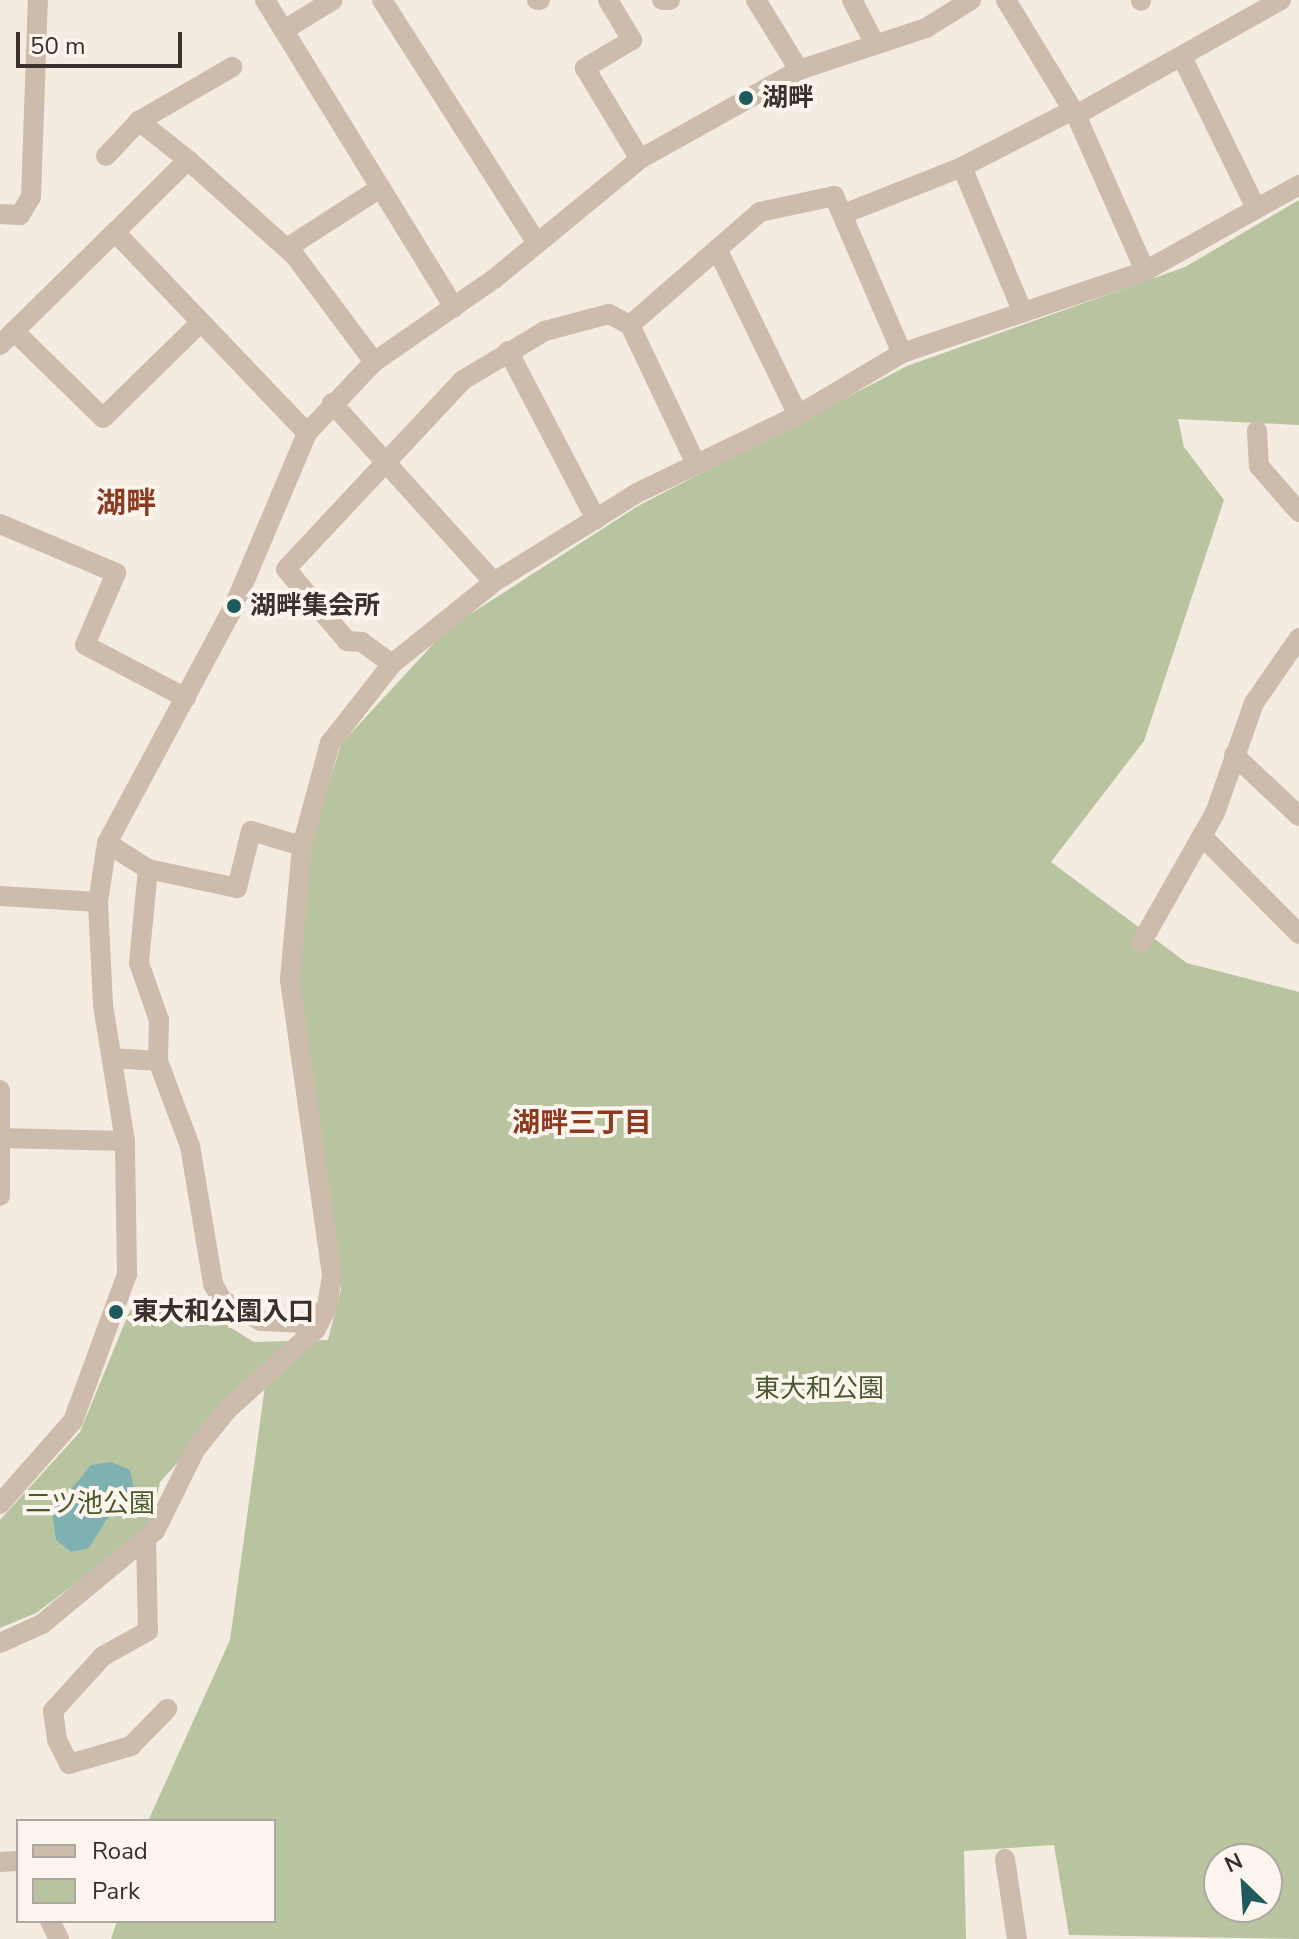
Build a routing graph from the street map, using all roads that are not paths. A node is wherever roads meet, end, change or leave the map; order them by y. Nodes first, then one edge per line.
1 (38, 0) edge
2 (265, 0) edge
3 (333, 0) edge
4 (382, 0) edge
5 (608, 0) edge
6 (662, 0) edge
7 (670, 0) edge
8 (756, 0) edge
9 (852, 0) edge
10 (971, 0) edge
11 (1006, 0) edge
12 (1281, 0) edge
13 (284, 30) junction
14 (874, 42) junction
15 (1183, 59) junction
16 (232, 67) dead end
17 (799, 70) junction
18 (1074, 113) junction
19 (139, 121) junction
20 (106, 156) dead end
21 (640, 159) junction
22 (188, 160) junction
23 (962, 167) junction
24 (1299, 185) edge
25 (380, 188) junction
26 (1255, 206) junction
27 (846, 213) junction
28 (0, 214) edge
29 (115, 232) junction
30 (536, 242) junction
31 (287, 248) junction
32 (717, 249) junction
33 (1145, 271) junction
34 (454, 307) junction
35 (1023, 313) junction
36 (201, 322) junction
37 (630, 325) junction
38 (7, 338) edge
39 (508, 351) junction
40 (902, 353) junction
41 (374, 362) junction
42 (332, 403) junction
43 (798, 415) junction
44 (1257, 431) dead end
45 (307, 433) junction
46 (385, 459) junction
47 (696, 464) junction
48 (1299, 512) edge
49 (596, 519) junction
50 (0, 524) edge
51 (494, 582) junction
52 (1299, 638) edge
53 (392, 664) junction
54 (186, 698) junction
55 (1234, 755) junction
56 (1299, 816) edge
57 (1202, 836) junction
58 (107, 843) junction
59 (302, 846) junction
60 (148, 869) junction
61 (0, 896) edge
62 (98, 902) junction
63 (1299, 934) edge
64 (1141, 943) dead end
65 (112, 1058) junction
66 (158, 1061) junction
67 (0, 1090) edge
68 (1, 1138) edge
69 (125, 1141) junction
70 (0, 1196) edge
71 (327, 1307) junction
72 (0, 1504) edge
73 (146, 1539) junction
74 (0, 1643) edge
75 (167, 1709) dead end
76 (1005, 1859) dead end
77 (1017, 1939) edge

1 - 28 street
2 - 13 street
3 - 13 street
4 - 30 street
5 - 21 street
6 - 7 street
8 - 17 street
9 - 14 street
10 - 14 street
11 - 18 street
12 - 15 street
13 - 25 street
14 - 17 street
15 - 18 street
15 - 26 street
16 - 19 street
17 - 21 street
18 - 23 street
18 - 33 street
19 - 20 street
19 - 22 street
21 - 30 street
22 - 29 street
22 - 31 street
23 - 27 street
23 - 35 street
24 - 26 street
25 - 31 street
25 - 34 street
26 - 33 street
27 - 32 street
27 - 40 street
29 - 36 street
29 - 38 street
30 - 34 street
31 - 41 street
32 - 37 street
32 - 43 street
33 - 35 street
34 - 41 street
35 - 40 street
36 - 38 street
36 - 45 street
37 - 39 street
37 - 47 street
39 - 46 street
39 - 49 street
40 - 43 street
41 - 42 street
42 - 45 street
42 - 46 street
43 - 47 street
44 - 48 street
45 - 54 street
46 - 51 street
46 - 53 street
47 - 49 street
49 - 51 street
50 - 54 street
51 - 53 street
52 - 55 street
53 - 59 street
54 - 58 street
55 - 56 street
55 - 57 street
57 - 63 street
57 - 64 street
58 - 60 street
58 - 62 street
59 - 60 street
59 - 71 street
60 - 66 street
61 - 62 street
62 - 65 street
65 - 66 street
65 - 69 street
66 - 71 street
67 - 68 street
68 - 69 street
68 - 70 street
69 - 72 street
71 - 73 street
73 - 74 street
73 - 75 street
76 - 77 street

